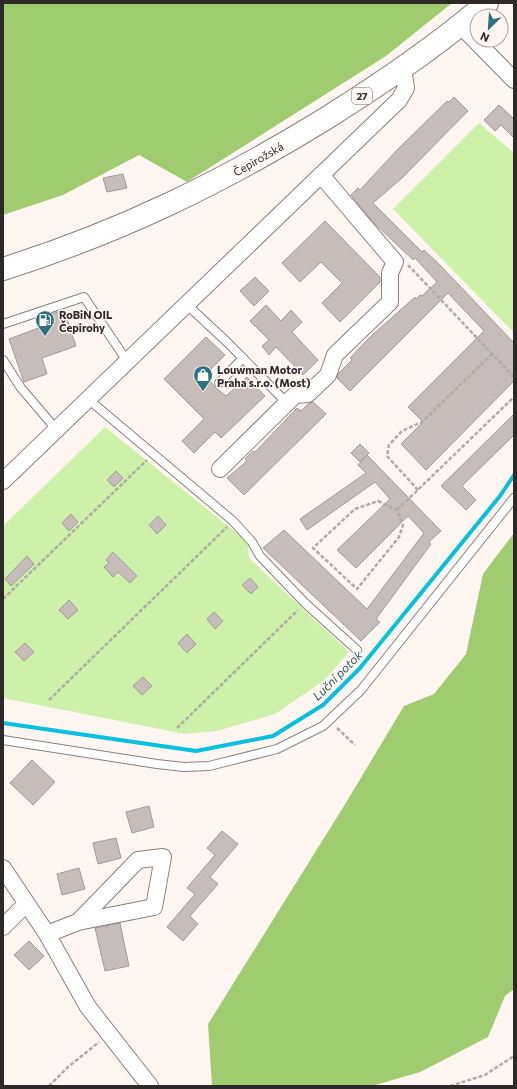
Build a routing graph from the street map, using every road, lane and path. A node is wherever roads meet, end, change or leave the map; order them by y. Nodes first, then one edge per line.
1 (487, 3) edge
2 (460, 25) junction
3 (403, 68) junction
4 (514, 80) edge
5 (321, 175) junction
6 (395, 262) junction
7 (3, 269) edge
8 (186, 304) junction
9 (3, 324) edge
10 (492, 354) junction
11 (243, 358) junction
12 (3, 360) edge
13 (127, 361) junction
14 (514, 377) edge
15 (219, 383) dead end
16 (281, 397) dead end
17 (514, 397) edge
18 (88, 399) junction
19 (56, 429) junction
20 (153, 454) junction
21 (220, 469) dead end
22 (5, 476) edge
23 (418, 490) junction
24 (514, 498) edge
25 (397, 510) junction
26 (233, 521) junction
27 (3, 599) edge
28 (305, 603) junction
29 (357, 650) dead end
30 (49, 700) dead end
31 (329, 720) junction
32 (177, 728) dead end
33 (3, 740) edge
34 (355, 745) dead end
35 (3, 868) edge
36 (26, 904) junction
37 (78, 922) junction
38 (3, 928) edge
39 (47, 934) junction
40 (109, 1034) junction
41 (514, 1056) edge
42 (49, 1086) edge
43 (150, 1086) edge
44 (450, 1086) edge

1 - 2 main road, Čepirožská / 27
2 - 3 main road, Čepirožská / 27
2 - 4 street
3 - 5 street
3 - 7 main road, Čepirožská / 27
5 - 6 street
5 - 8 street
6 - 10 path
6 - 21 street
8 - 11 lane
8 - 13 street
9 - 13 lane
10 - 14 path
10 - 23 path
11 - 15 lane
11 - 16 lane
12 - 19 lane
13 - 18 street
17 - 23 path
18 - 19 street
18 - 20 lane
19 - 22 street
20 - 26 lane
20 - 27 path
23 - 25 path
24 - 31 lane
25 - 25 path
26 - 28 lane
26 - 30 path
28 - 29 lane
28 - 32 path
31 - 33 lane
31 - 34 path
35 - 36 street
36 - 38 street
36 - 39 street
37 - 37 street
37 - 39 street
39 - 40 street
40 - 42 path
40 - 43 street
41 - 44 path

